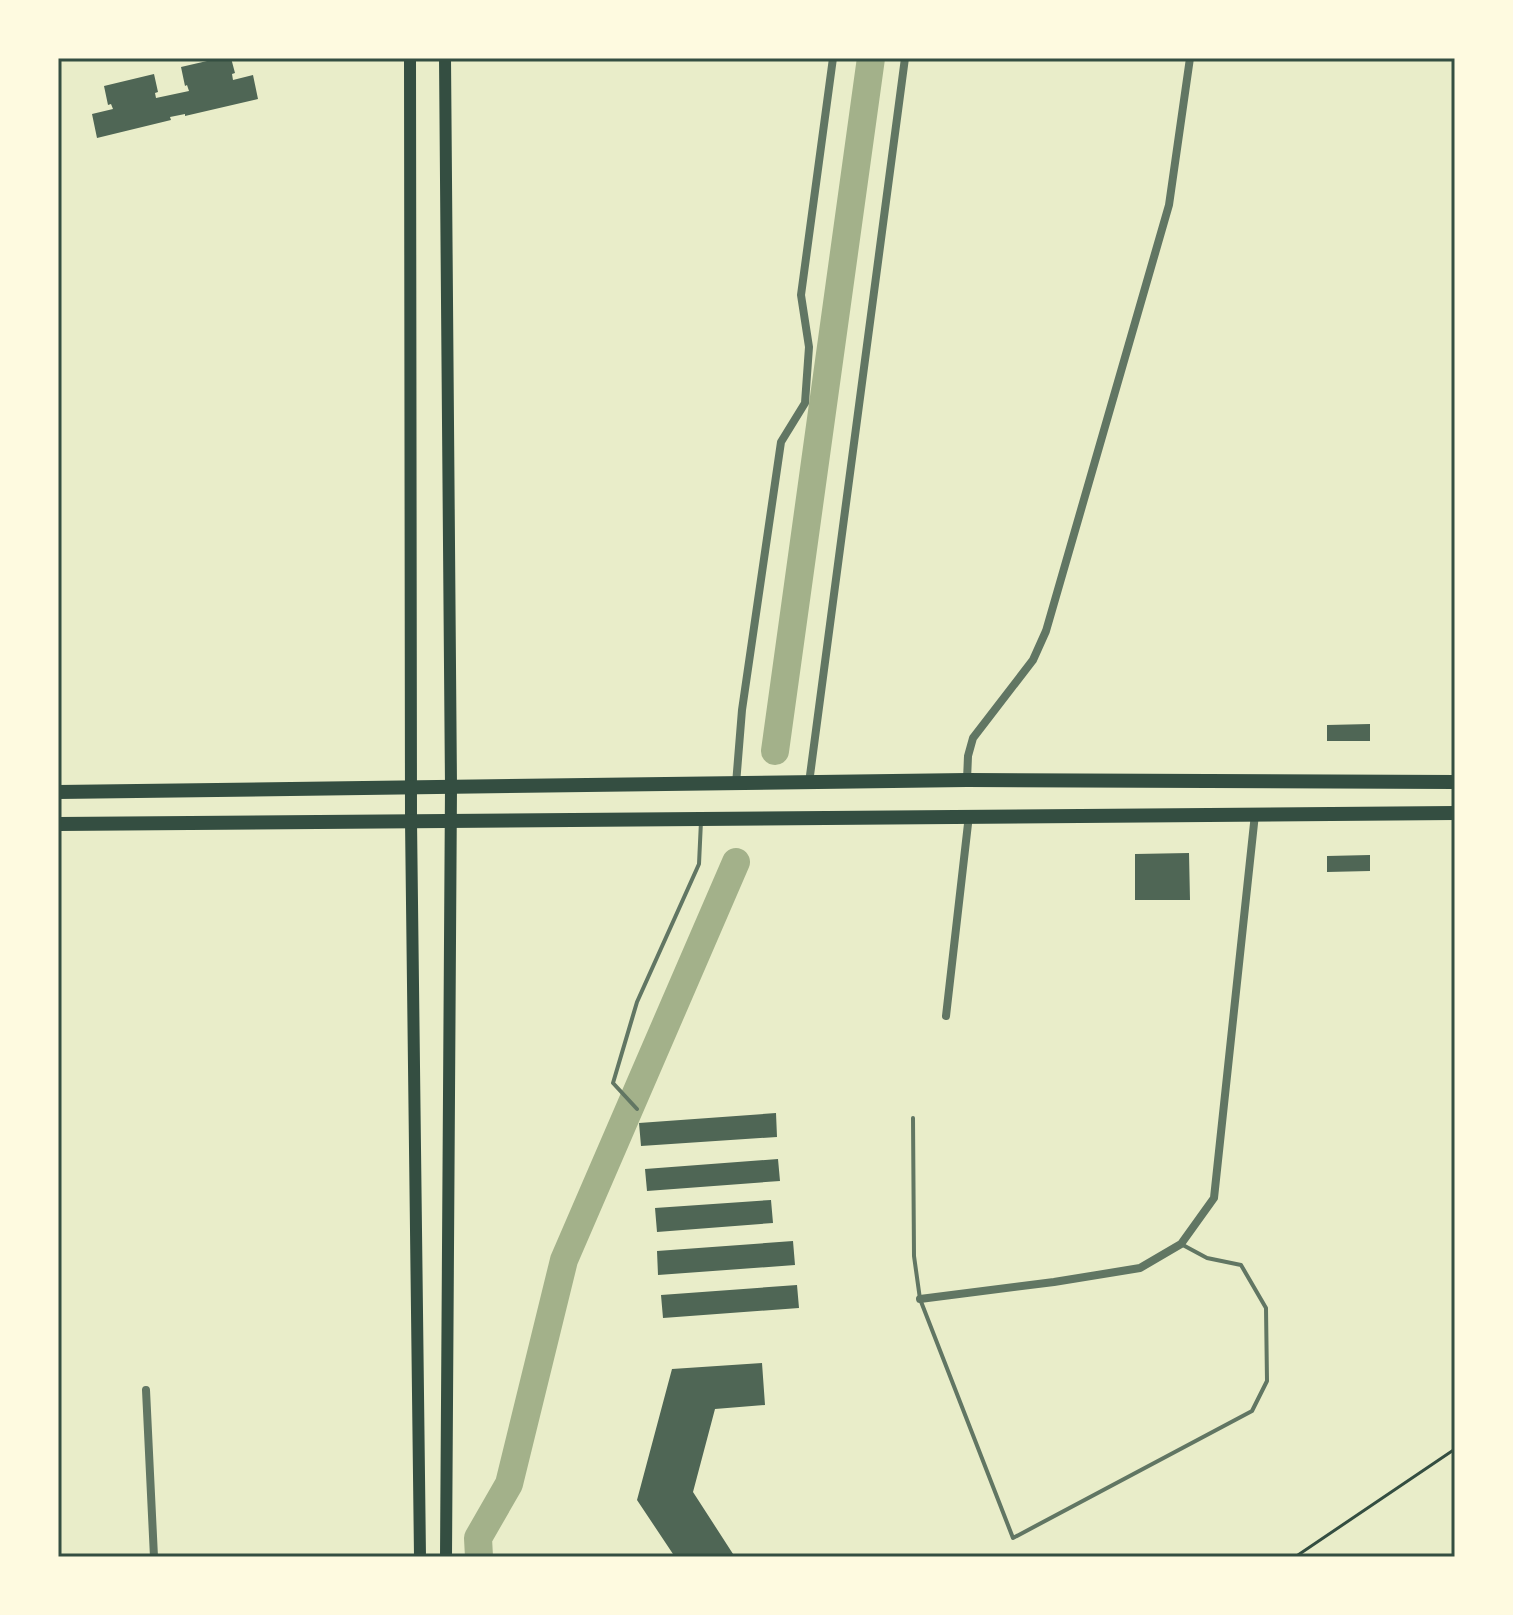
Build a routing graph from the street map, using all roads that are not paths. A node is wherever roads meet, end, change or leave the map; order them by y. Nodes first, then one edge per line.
1 (410, 58) edge
2 (445, 58) edge
3 (833, 58) edge
4 (905, 58) edge
5 (1190, 58) edge
6 (967, 780) junction
7 (1455, 782) edge
8 (736, 784) junction
9 (809, 784) junction
10 (411, 787) junction
11 (451, 787) junction
12 (58, 792) edge
13 (1455, 813) edge
14 (1255, 814) junction
15 (969, 815) junction
16 (701, 819) junction
17 (411, 821) junction
18 (450, 822) junction
19 (58, 824) edge
20 (946, 1016) dead end
21 (637, 1109) dead end
22 (913, 1118) dead end
23 (1181, 1244) junction
24 (920, 1299) junction
25 (146, 1390) dead end
26 (154, 1557) edge
27 (420, 1557) edge
28 (446, 1557) edge

1 - 10 main road
2 - 11 main road
3 - 8 street
4 - 9 street
5 - 6 street
6 - 7 main road
6 - 9 main road
8 - 9 main road
8 - 11 main road
10 - 11 main road
10 - 12 main road
10 - 17 main road
11 - 18 main road
13 - 14 main road
14 - 15 main road
14 - 23 street
15 - 16 main road
15 - 20 street
16 - 18 main road
16 - 21 lane
17 - 18 main road
17 - 19 main road
17 - 27 main road
18 - 28 main road
22 - 24 lane
23 - 24 street
23 - 24 lane
25 - 26 street

